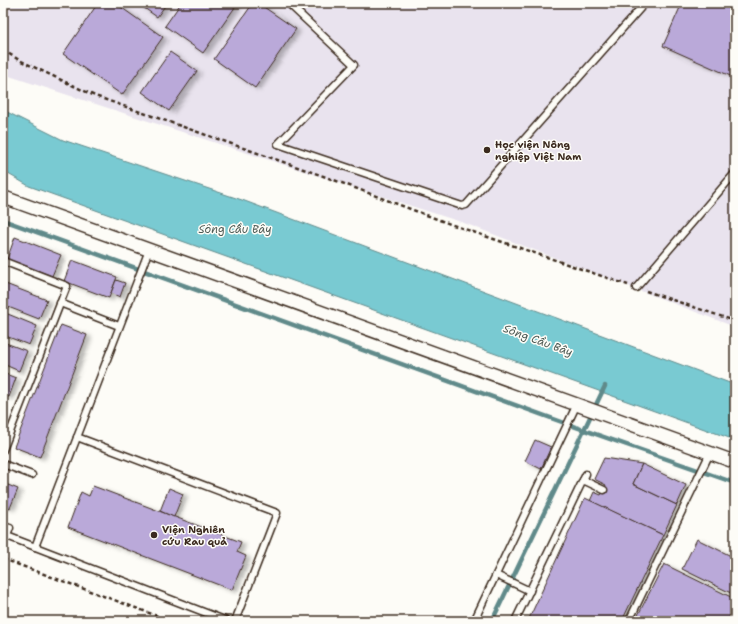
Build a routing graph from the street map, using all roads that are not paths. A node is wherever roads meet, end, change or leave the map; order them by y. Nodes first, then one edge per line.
1 (288, 3) edge
2 (646, 3) edge
3 (735, 173) edge
4 (3, 197) edge
5 (147, 254) junction
6 (3, 262) edge
7 (636, 288) road end
8 (60, 303) junction
9 (119, 326) junction
10 (576, 408) junction
11 (77, 437) junction
12 (3, 450) edge
13 (708, 457) junction
14 (735, 462) edge
15 (3, 464) edge
16 (586, 474) dead end
17 (32, 475) dead end
18 (583, 480) junction
19 (604, 490) dead end
20 (3, 526) edge
21 (35, 547) junction
22 (496, 575) junction
23 (530, 591) junction
24 (227, 621) edge
25 (236, 621) edge
26 (474, 621) edge
27 (515, 621) edge
28 (629, 621) edge

1 - 2 lane
3 - 7 lane
4 - 5 street
5 - 9 lane
5 - 10 street
6 - 8 lane
8 - 9 lane
8 - 12 lane
9 - 11 lane
10 - 13 street
10 - 22 lane
11 - 21 lane
11 - 25 lane
13 - 14 street
13 - 28 lane
15 - 17 lane
16 - 18 lane
18 - 19 lane
18 - 23 lane
20 - 21 lane
21 - 24 lane
22 - 23 lane
22 - 26 lane
23 - 27 lane

